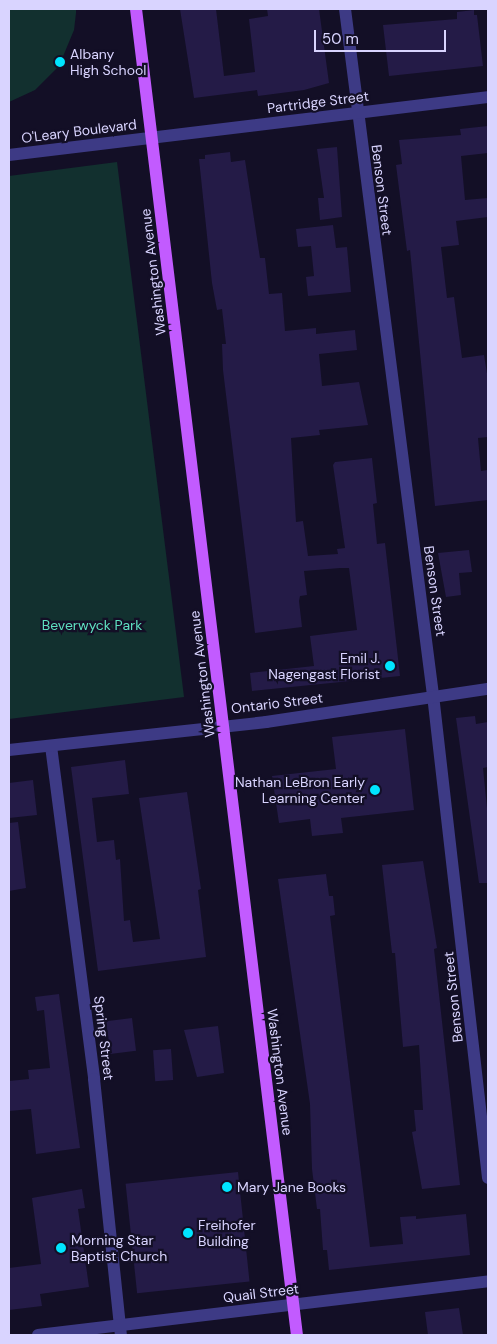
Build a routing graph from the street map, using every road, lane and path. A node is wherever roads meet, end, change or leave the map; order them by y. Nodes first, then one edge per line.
1 (136, 9) edge
2 (345, 9) edge
3 (488, 97) edge
4 (358, 112) junction
5 (152, 137) junction
6 (9, 155) edge
7 (488, 689) edge
8 (433, 695) junction
9 (223, 725) junction
10 (51, 746) junction
11 (9, 750) edge
12 (488, 1178) edge
13 (488, 1281) edge
14 (294, 1305) junction
15 (121, 1330) edge
16 (38, 1335) edge
17 (297, 1335) edge

1 - 5 main road, Washington Avenue
2 - 4 street, Benson Street
3 - 4 street, Partridge Street
4 - 5 street, Partridge Street
4 - 8 street, Benson Street
5 - 6 street, O'Leary Boulevard
5 - 9 main road, Washington Avenue
7 - 8 street, Ontario Street
8 - 9 street, Ontario Street
8 - 12 street, Benson Street
9 - 10 street, Ontario Street
9 - 14 main road, Washington Avenue
10 - 11 street, Ontario Street
10 - 15 street, Spring Street
13 - 14 street, Quail Street
14 - 15 street, Quail Street
14 - 17 main road, Washington Avenue
15 - 16 street, Quail Street

